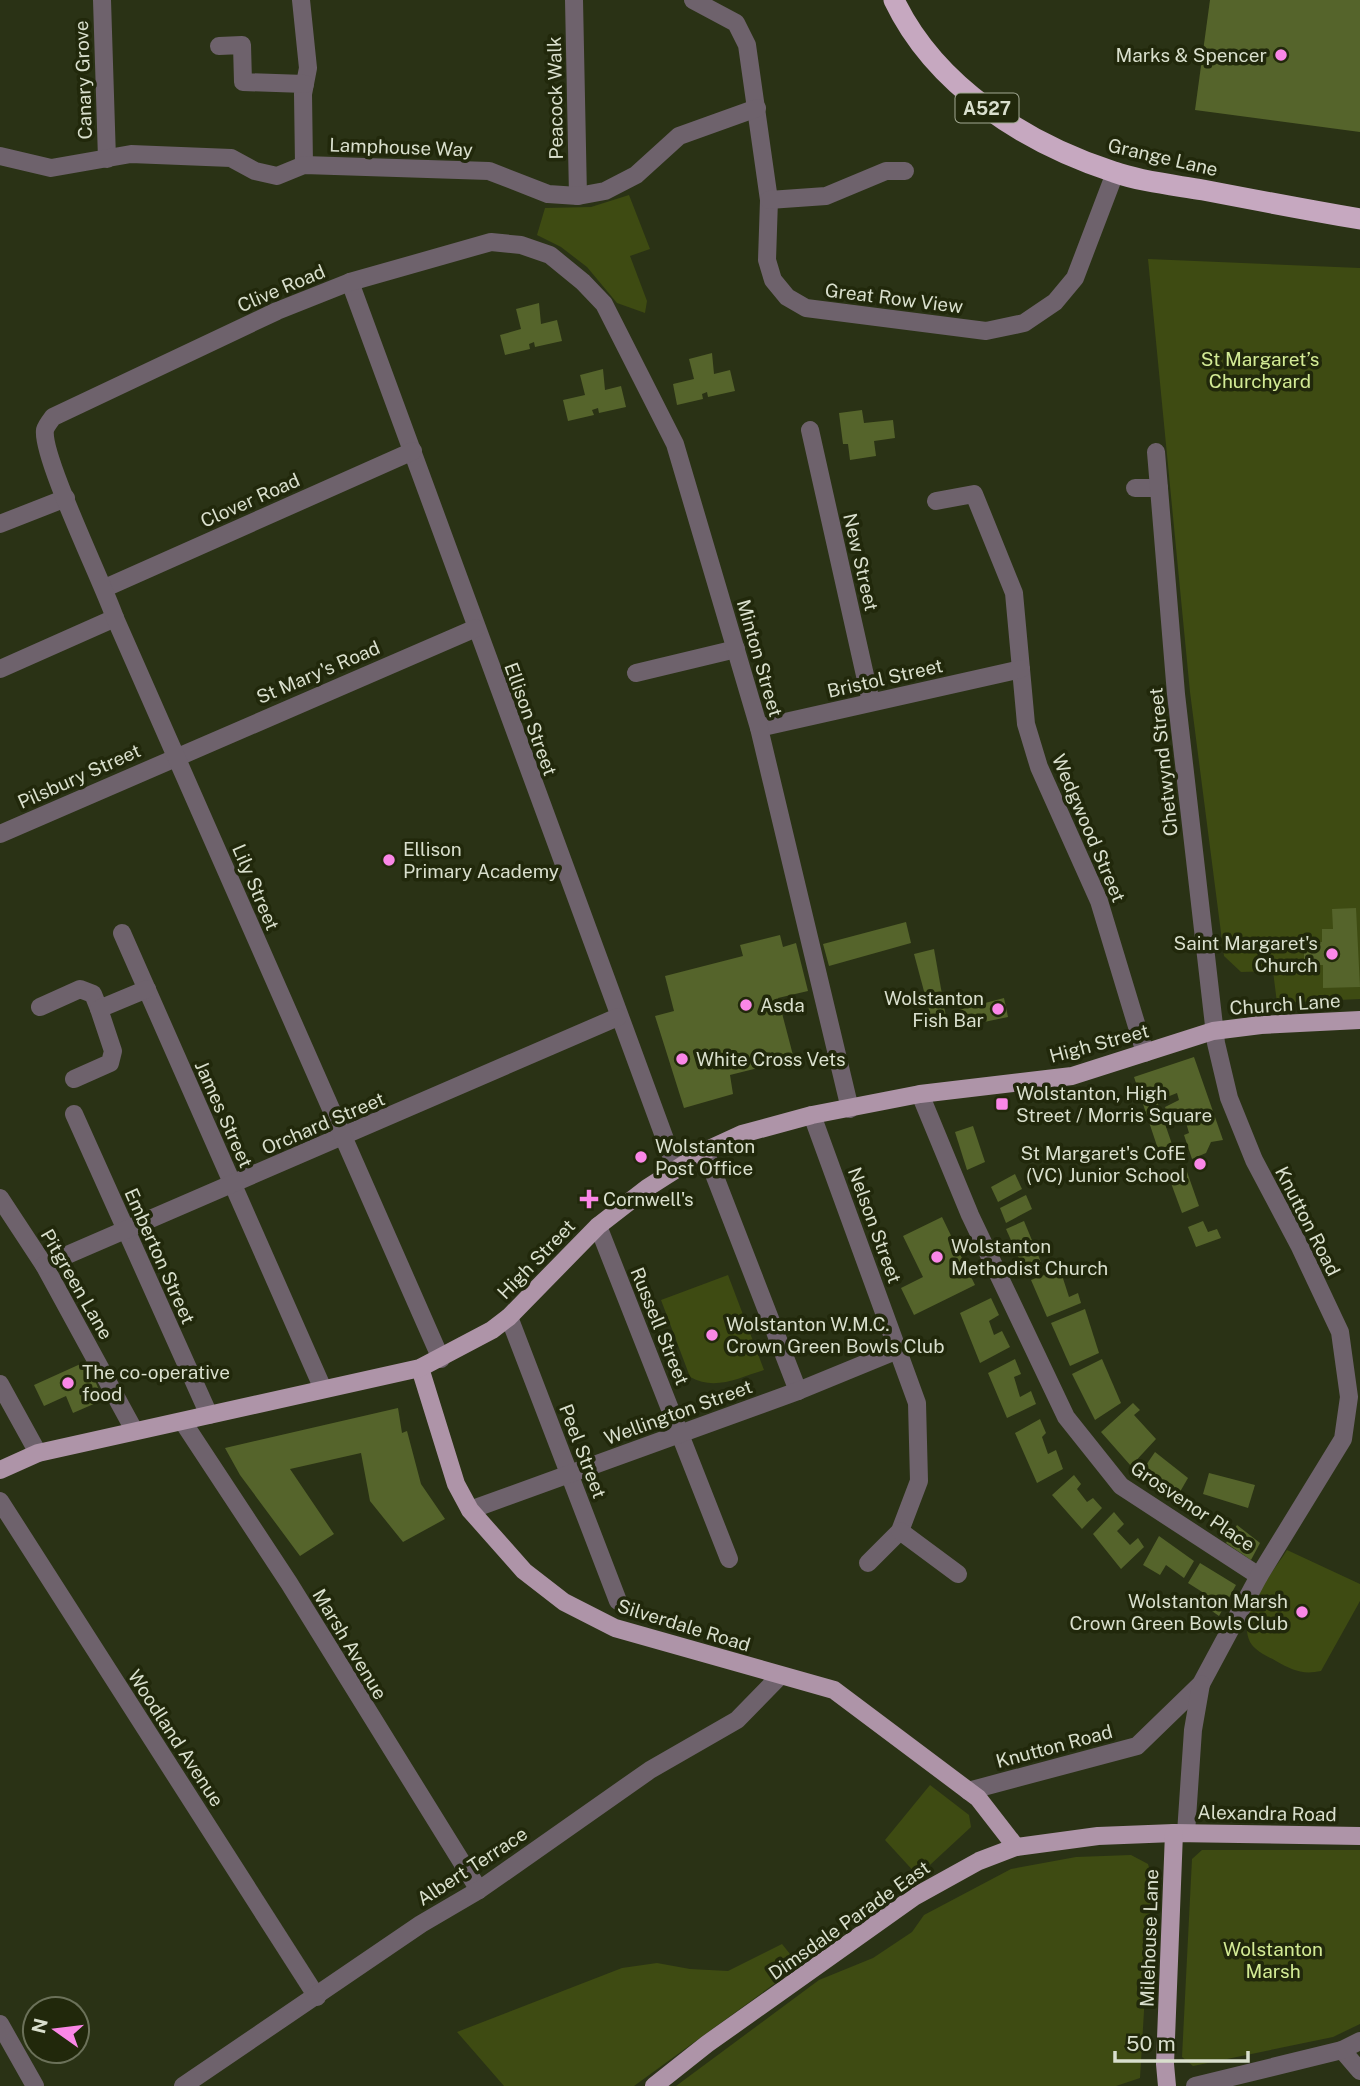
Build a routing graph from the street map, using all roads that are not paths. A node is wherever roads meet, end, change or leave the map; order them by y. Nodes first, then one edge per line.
1 (102, 0) edge
2 (301, 0) edge
3 (574, 0) edge
4 (693, 0) edge
5 (894, 0) edge
6 (219, 46) dead end
7 (305, 84) junction
8 (757, 108) junction
9 (0, 156) edge
10 (107, 159) junction
11 (304, 165) junction
12 (905, 171) dead end
13 (1115, 173) junction
14 (578, 196) junction
15 (769, 200) junction
16 (1360, 219) edge
17 (550, 255) joint
18 (350, 282) junction
19 (45, 428) joint
20 (810, 430) dead end
21 (412, 451) junction
22 (1156, 452) dead end
23 (1135, 488) dead end
24 (1159, 488) junction
25 (66, 498) junction
26 (936, 501) dead end
27 (0, 524) edge
28 (105, 588) junction
29 (116, 618) junction
30 (476, 628) junction
31 (736, 649) junction
32 (0, 669) edge
33 (1021, 669) junction
34 (636, 673) dead end
35 (871, 702) junction
36 (759, 728) junction
37 (176, 756) junction
38 (0, 834) edge
39 (122, 933) dead end
40 (147, 989) junction
41 (40, 1007) dead end
42 (99, 1009) junction
43 (618, 1017) junction
44 (1360, 1020) edge
45 (1213, 1031) junction
46 (1145, 1053) junction
47 (74, 1079) dead end
48 (920, 1094) junction
49 (850, 1109) junction
50 (74, 1114) dead end
51 (812, 1115) junction
52 (342, 1139) junction
53 (705, 1151) junction
54 (676, 1170) junction
55 (232, 1183) junction
56 (0, 1198) edge
57 (598, 1226) junction
58 (126, 1232) junction
59 (44, 1265) junction
60 (509, 1317) junction
61 (898, 1350) junction
62 (441, 1359) junction
63 (420, 1368) junction
64 (0, 1384) edge
65 (323, 1390) junction
66 (798, 1391) junction
67 (209, 1415) junction
68 (184, 1422) junction
69 (134, 1430) junction
70 (680, 1433) junction
71 (38, 1453) junction
72 (0, 1470) edge
73 (570, 1474) junction
74 (0, 1501) edge
75 (470, 1510) junction
76 (900, 1531) junction
77 (729, 1559) dead end
78 (869, 1563) dead end
79 (958, 1574) dead end
80 (1259, 1576) junction
81 (618, 1601) dead end
82 (779, 1676) junction
83 (1201, 1684) junction
84 (968, 1791) junction
85 (1180, 1833) junction
86 (1360, 1836) edge
87 (1016, 1847) junction
88 (479, 1890) junction
89 (317, 1997) junction
90 (0, 2024) edge
91 (1360, 2041) edge
92 (1342, 2050) junction
93 (1360, 2071) edge
94 (35, 2086) edge
95 (183, 2086) edge
96 (654, 2086) edge
97 (1167, 2086) edge
98 (1195, 2086) edge

1 - 10 street, Canary Grove
2 - 7 street
3 - 14 street, Peacock Walk
4 - 8 street, Great Row View
5 - 13 highway, Grange Lane / A527
6 - 7 street
7 - 11 street
8 - 14 street, Lamphouse Way
8 - 15 street, Great Row View
9 - 10 street, Lamphouse Way
10 - 11 street, Lamphouse Way
11 - 14 street, Lamphouse Way
12 - 15 street
13 - 15 street, Great Row View
13 - 16 highway, Grange Lane / A527
17 - 18 street, Clive Road
17 - 31 street, Minton Street
18 - 19 street, Clive Road
18 - 21 street, Ellison Street
19 - 25 street, Lily Street
20 - 35 street, New Street
21 - 28 street, Clover Road
21 - 30 street, Ellison Street
22 - 24 street, Chetwynd Street
23 - 24 street
24 - 45 street, Chetwynd Street
25 - 27 street
25 - 28 street, Lily Street
26 - 33 street, Wedgwood Street
28 - 29 street, Lily Street
29 - 32 street
29 - 37 street, Lily Street
30 - 37 street, St Mary's Road
30 - 43 street, Ellison Street
31 - 34 street
31 - 36 street, Minton Street
33 - 35 street, Bristol Street
33 - 46 street, Wedgwood Street
35 - 36 street, Bristol Street
36 - 49 street, Minton Street
37 - 38 street, Pilsbury Street
37 - 52 street, Lily Street
39 - 40 street, James Street
40 - 42 street
40 - 55 street, James Street
41 - 42 street
42 - 47 street
43 - 52 street, Orchard Street
43 - 54 street, Ellison Street
44 - 45 main road, Church Lane
45 - 46 main road, High Street
45 - 80 street, Knutton Road
46 - 48 main road, High Street
48 - 49 main road, High Street
48 - 80 street, Grosvenor Place
49 - 51 main road, High Street
50 - 58 street, Emberton Street
51 - 53 main road, High Street
51 - 61 street, Nelson Street
52 - 55 street, Orchard Street
52 - 62 street, Lily Street
53 - 54 main road, High Street
53 - 66 street
54 - 57 main road, High Street
55 - 58 street, Orchard Street
55 - 65 street, James Street
56 - 59 street, Pitgreen Lane
57 - 60 main road, High Street
57 - 70 street, Russell Street
58 - 59 street, Orchard Street
58 - 67 street, Emberton Street
59 - 69 street, Pitgreen Lane
60 - 62 main road, High Street
60 - 73 street, Peel Street
61 - 66 street, Wellington Street
61 - 76 street, Nelson Street
62 - 63 main road, High Street
63 - 65 main road, High Street
63 - 75 main road, Silverdale Road
64 - 71 street
65 - 67 main road, High Street
66 - 70 street, Wellington Street
67 - 68 main road, High Street
68 - 69 main road, High Street
68 - 88 street, Marsh Avenue
69 - 71 main road, High Street
70 - 73 street, Wellington Street
70 - 77 street, Russell Street
71 - 72 main road, High Street
73 - 75 street, Wellington Street
73 - 81 street, Peel Street
74 - 89 street, Woodland Avenue
75 - 82 main road, Silverdale Road
76 - 78 street
76 - 79 street
80 - 83 street, Knutton Road
82 - 84 main road, Silverdale Road
82 - 88 street, Albert Terrace
83 - 84 street, Knutton Road
83 - 85 street
84 - 87 main road, Silverdale Road
85 - 86 main road, Alexandra Road
85 - 87 main road, Dimsdale Parade East
85 - 97 main road, Milehouse Lane
87 - 96 main road, Dimsdale Parade East
88 - 89 street, Albert Terrace
89 - 95 street, Albert Terrace
90 - 94 street
91 - 92 street
92 - 93 street
92 - 98 street

